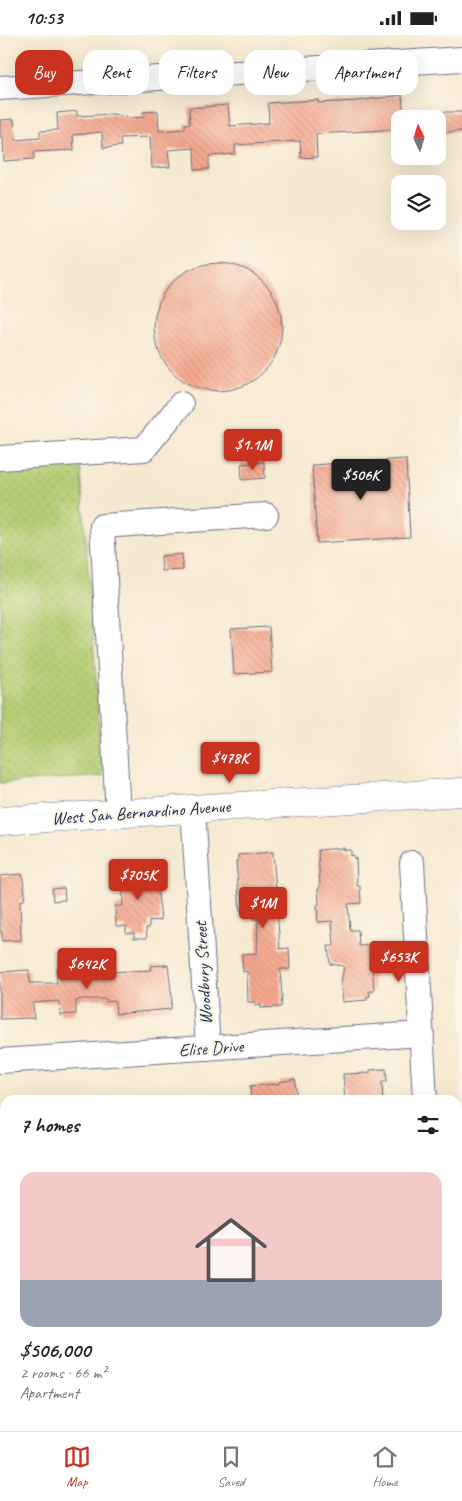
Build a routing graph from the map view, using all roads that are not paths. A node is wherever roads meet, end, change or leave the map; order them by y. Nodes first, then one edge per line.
1 (462, 59) edge
2 (0, 88) edge
3 (181, 404) dead end
4 (0, 458) edge
5 (266, 515) dead end
6 (462, 792) edge
7 (193, 808) junction
8 (118, 814) junction
9 (0, 821) edge
10 (412, 863) dead end
11 (422, 1034) junction
12 (208, 1048) junction
13 (0, 1061) edge
14 (426, 1095) edge

1 - 2 street
3 - 4 street
5 - 8 street
6 - 7 main road, West San Bernardino Avenue
7 - 8 main road, West San Bernardino Avenue
7 - 12 street, Woodbury Street
8 - 9 main road, West San Bernardino Avenue
10 - 11 street
11 - 12 street, Elise Drive
11 - 14 street
12 - 13 street, Elise Drive

